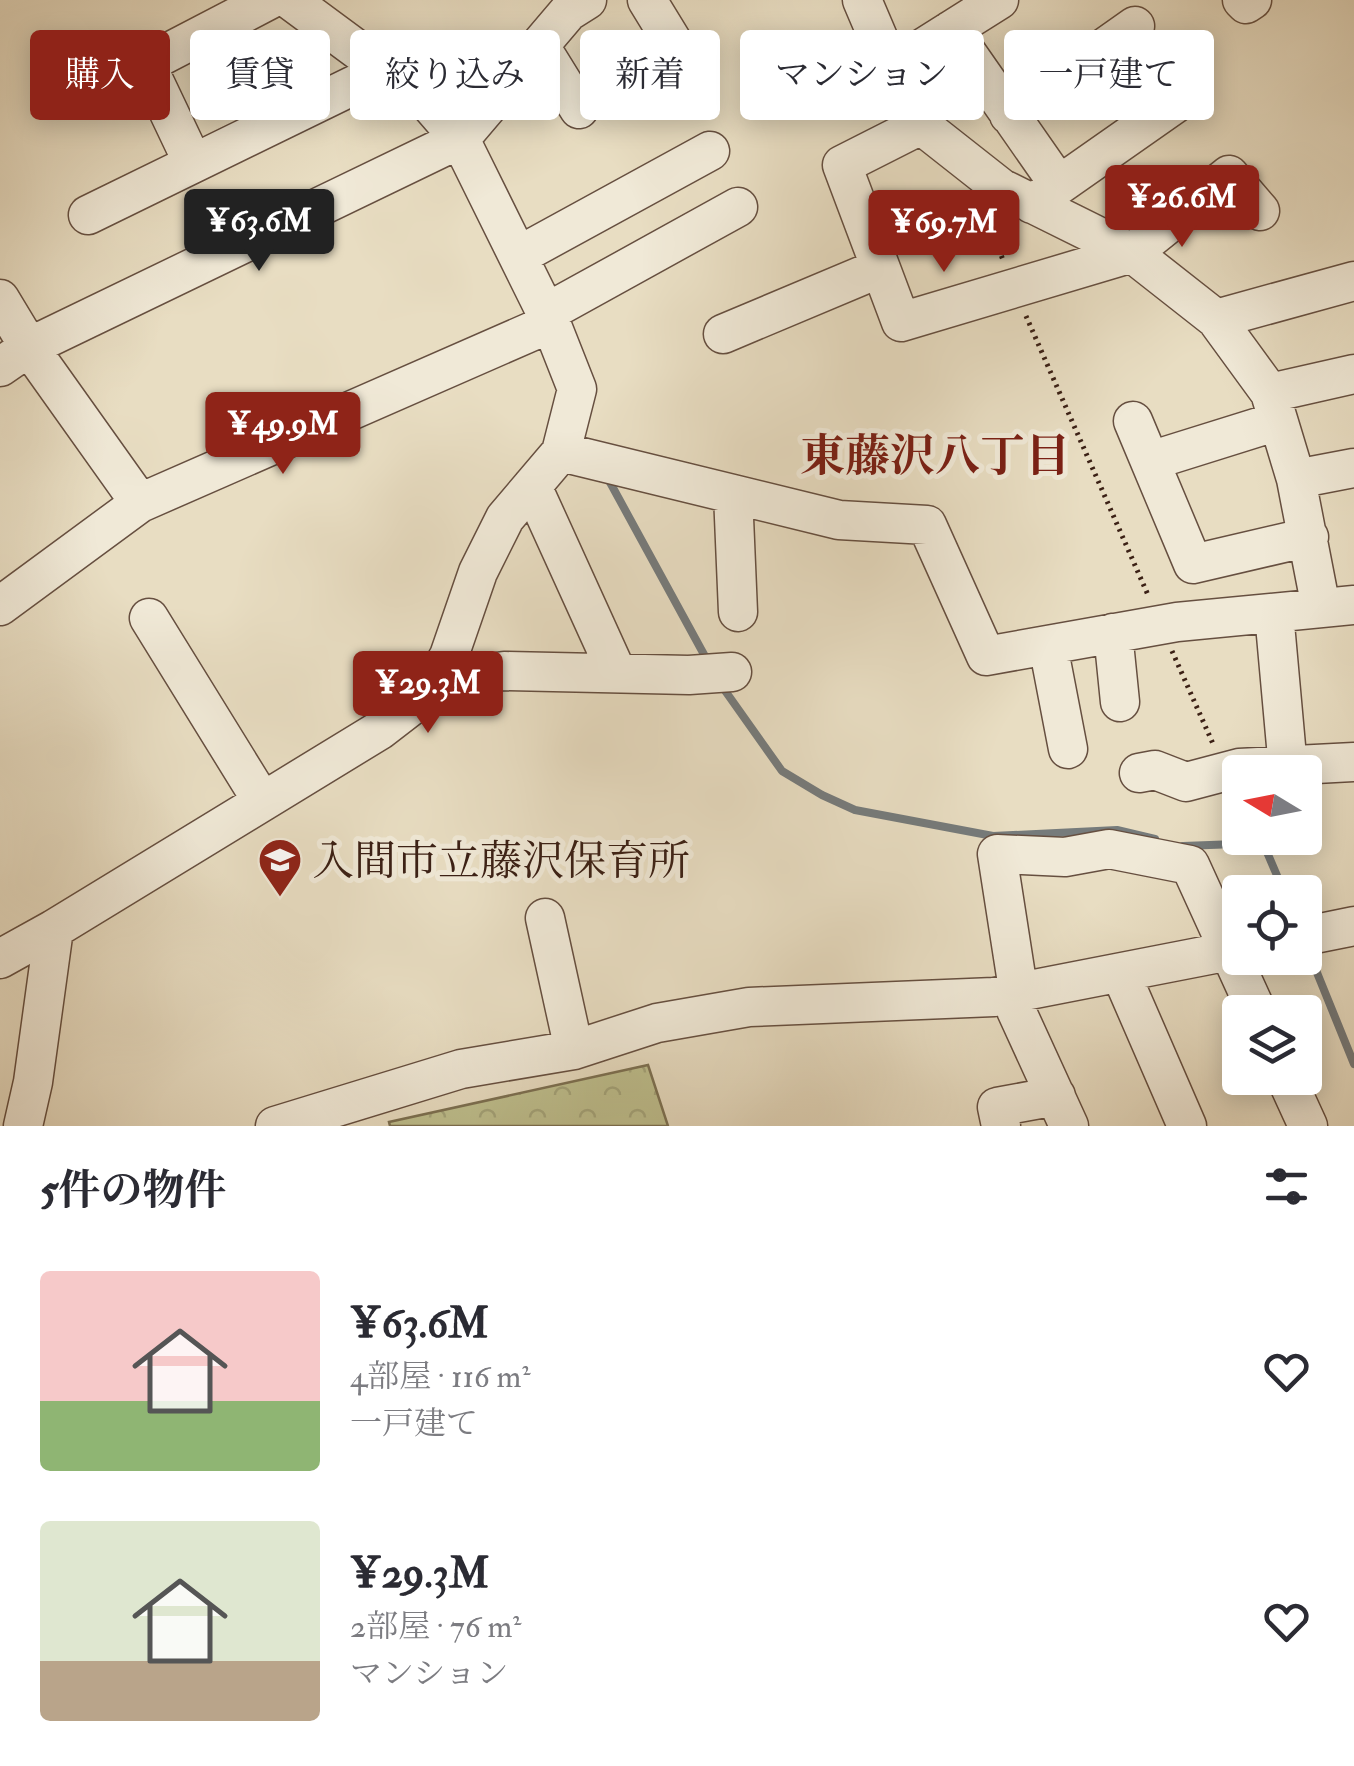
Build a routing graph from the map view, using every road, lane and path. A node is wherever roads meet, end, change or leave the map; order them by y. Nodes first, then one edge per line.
1 (270, 0) edge
2 (290, 0) edge
3 (587, 0) edge
4 (647, 0) edge
5 (862, 0) edge
6 (999, 0) edge
7 (1242, 0) edge
8 (1252, 0) edge
9 (1135, 26) dead end
10 (553, 30) edge
11 (665, 30) edge
12 (875, 30) edge
13 (951, 30) edge
14 (1129, 30) edge
15 (350, 44) edge
16 (984, 77) edge
17 (560, 78) edge
18 (350, 87) edge
19 (1004, 105) edge
20 (579, 109) dead end
21 (443, 120) edge
22 (477, 120) edge
23 (917, 120) edge
24 (1013, 120) edge
25 (1152, 120) edge
26 (921, 126) junction
27 (460, 140) junction
28 (710, 151) dead end
29 (193, 164) junction
30 (979, 171) junction
31 (1046, 195) junction
32 (738, 208) dead end
33 (1260, 211) dead end
34 (88, 215) dead end
35 (1132, 253) junction
36 (518, 256) junction
37 (880, 268) junction
38 (1354, 281) edge
39 (1014, 290) junction
40 (0, 299) edge
41 (549, 318) junction
42 (1216, 319) junction
43 (723, 334) dead end
44 (14, 357) edge
45 (1354, 374) edge
46 (1274, 407) junction
47 (1133, 421) dead end
48 (561, 452) junction
49 (1150, 461) junction
50 (1354, 468) edge
51 (1296, 480) junction
52 (532, 486) junction
53 (733, 494) junction
54 (140, 503) junction
55 (1309, 538) junction
56 (0, 606) edge
57 (1337, 607) edge
58 (738, 612) dead end
59 (1274, 612) junction
60 (150, 618) dead end
61 (1161, 625) junction
62 (1113, 633) junction
63 (1048, 645) junction
64 (732, 672) dead end
65 (617, 673) junction
66 (435, 681) junction
67 (1120, 702) dead end
68 (1068, 749) dead end
69 (1287, 755) edge
70 (1354, 762) edge
71 (1222, 765) edge
72 (1322, 765) edge
73 (1139, 773) dead end
74 (1222, 773) edge
75 (262, 801) junction
76 (545, 918) dead end
77 (1354, 926) edge
78 (1222, 927) edge
79 (54, 929) junction
80 (1322, 933) edge
81 (1222, 953) edge
82 (0, 959) edge
83 (1121, 974) junction
84 (1015, 994) junction
85 (574, 1050) junction
86 (1294, 1095) edge
87 (1063, 1111) edge
88 (22, 1126) edge
89 (275, 1126) edge
90 (1000, 1126) edge
91 (1188, 1126) edge
92 (1308, 1126) edge

1 - 29 street
2 - 15 street
3 - 10 street
4 - 11 street
5 - 12 street
6 - 13 street
7 - 8 street
9 - 14 street
16 - 19 street
17 - 20 street
18 - 29 street
21 - 27 street
22 - 27 street
23 - 26 street
24 - 31 street
25 - 31 street
26 - 30 street
26 - 37 street
27 - 36 street
27 - 44 street
28 - 36 street
29 - 34 street
30 - 31 street
30 - 39 path
31 - 35 street
32 - 41 street
33 - 35 street
35 - 39 street
35 - 42 street
36 - 41 street
37 - 39 street
37 - 43 street
38 - 42 street
39 - 61 path
40 - 44 street
41 - 48 street
41 - 54 street
42 - 46 street
44 - 54 street
45 - 46 street
46 - 49 street
46 - 51 street
47 - 49 street
48 - 52 street
48 - 53 street
49 - 55 street
50 - 51 street
51 - 55 street
52 - 65 street
52 - 66 street
53 - 58 street
53 - 63 street
54 - 56 street
55 - 57 street
57 - 59 street
59 - 61 street
59 - 69 street
60 - 75 street
61 - 62 street
61 - 71 path
62 - 63 street
62 - 67 street
63 - 68 street
64 - 65 street
65 - 66 street
66 - 75 street
70 - 72 street
73 - 74 street
75 - 79 street
76 - 85 street
77 - 80 street
78 - 84 street
79 - 82 street
79 - 88 street
81 - 83 street
83 - 84 street
83 - 91 street
84 - 85 street
84 - 87 street
85 - 89 street
86 - 92 street
87 - 90 street

